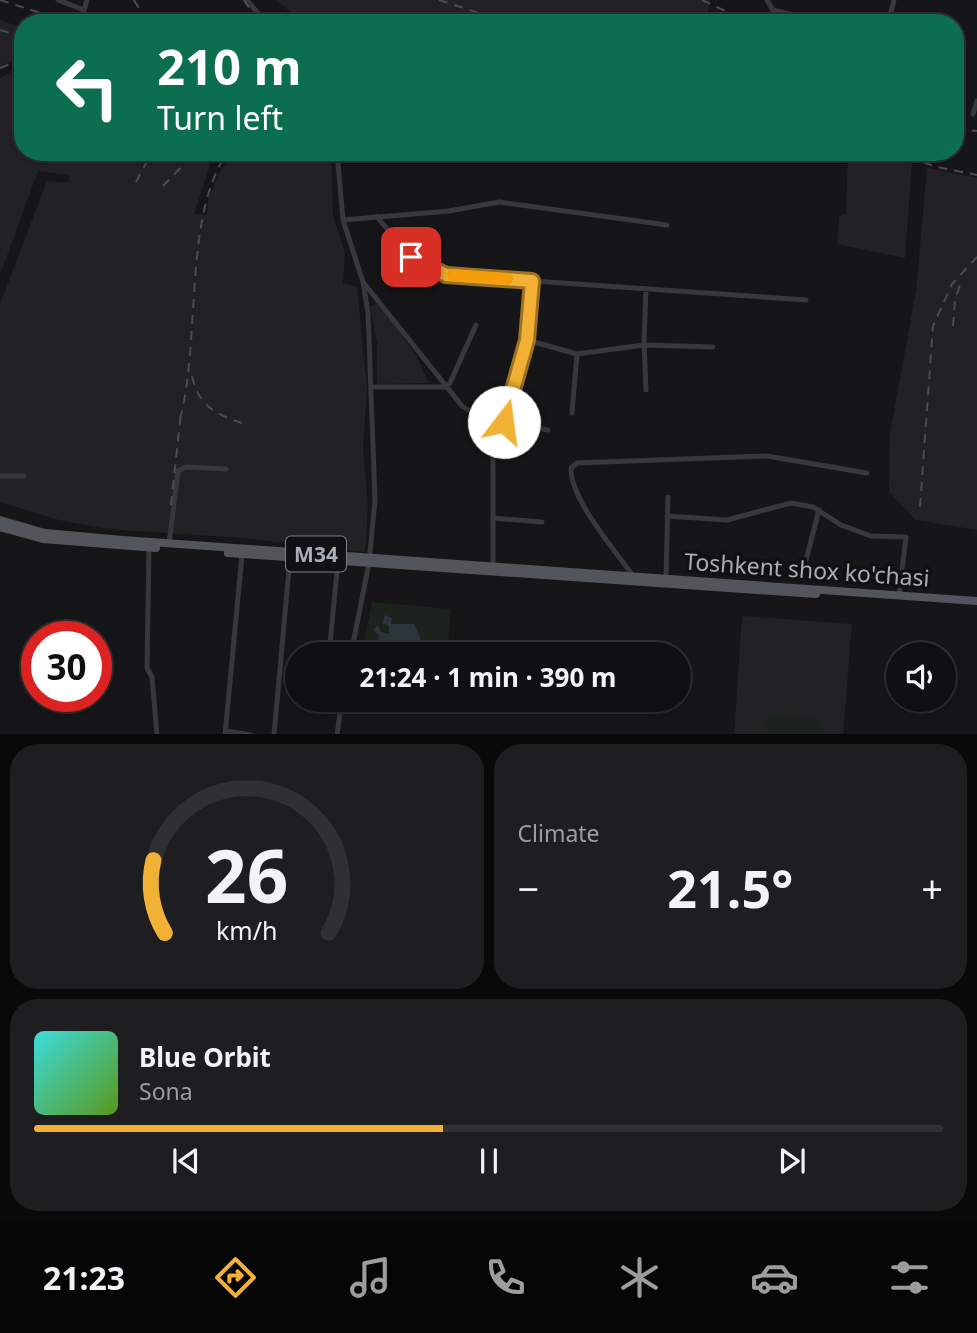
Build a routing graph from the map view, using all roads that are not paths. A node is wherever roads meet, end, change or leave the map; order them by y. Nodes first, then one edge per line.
1 (58, 0) edge
2 (87, 0) edge
3 (247, 0) edge
4 (766, 0) edge
5 (259, 14) edge
6 (789, 14) edge
7 (977, 101) edge
8 (973, 114) dead end
9 (338, 161) edge
10 (377, 217) junction
11 (342, 220) junction
12 (667, 225) dead end
13 (532, 281) junction
14 (363, 282) junction
15 (646, 289) junction
16 (806, 300) dead end
17 (476, 324) dead end
18 (527, 340) junction
19 (644, 345) junction
20 (713, 347) dead end
21 (576, 354) junction
22 (371, 387) junction
23 (445, 387) junction
24 (646, 390) dead end
25 (572, 413) dead end
26 (504, 422) junction
27 (548, 430) dead end
28 (494, 435) dead end
29 (226, 469) dead end
30 (867, 473) dead end
31 (24, 475) dead end
32 (0, 477) edge
33 (668, 497) dead end
34 (819, 510) junction
35 (667, 516) junction
36 (493, 518) junction
37 (0, 520) edge
38 (542, 522) dead end
39 (0, 527) edge
40 (169, 544) junction
41 (149, 548) junction
42 (242, 555) junction
43 (290, 558) junction
44 (370, 560) junction
45 (806, 560) dead end
46 (338, 561) junction
47 (493, 566) junction
48 (633, 576) junction
49 (666, 580) junction
50 (899, 596) junction
51 (977, 603) edge
52 (330, 642) edge
53 (353, 642) edge
54 (340, 712) edge
55 (226, 733) edge
56 (157, 734) edge
57 (251, 734) edge
58 (274, 734) edge
59 (337, 734) edge

1 - 2 street
3 - 5 street
4 - 6 street
7 - 8 street
9 - 11 street
10 - 11 street
10 - 12 street
10 - 13 street
11 - 14 street
13 - 15 street
13 - 18 street
14 - 22 street
14 - 23 street
15 - 16 street
15 - 19 street
17 - 23 street
18 - 21 street
18 - 26 street
19 - 20 street
19 - 21 street
19 - 24 street
21 - 25 street
22 - 23 street
22 - 44 street
23 - 26 street
26 - 27 street
28 - 36 street
29 - 40 street
30 - 48 street
31 - 32 street
33 - 35 street
34 - 35 street
34 - 45 street
34 - 50 street
35 - 49 street
36 - 38 street
36 - 47 street
37 - 40 main road, M34
39 - 41 main road, M34
40 - 44 main road, M34
41 - 42 main road, M34
41 - 56 street
42 - 43 main road, M34
42 - 55 street
43 - 46 main road, M34
43 - 58 street
44 - 46 main road, M34
44 - 47 main road, M34
44 - 49 main road, M34
44 - 53 street
46 - 52 street
47 - 48 main road, M34
48 - 49 main road, Toshkent shox ko'chasi / M34
49 - 50 main road, Toshkent shox ko'chasi / M34
49 - 51 main road, Toshkent shox ko'chasi / M34
50 - 51 main road, Toshkent shox ko'chasi / M34
54 - 59 street
55 - 57 street

